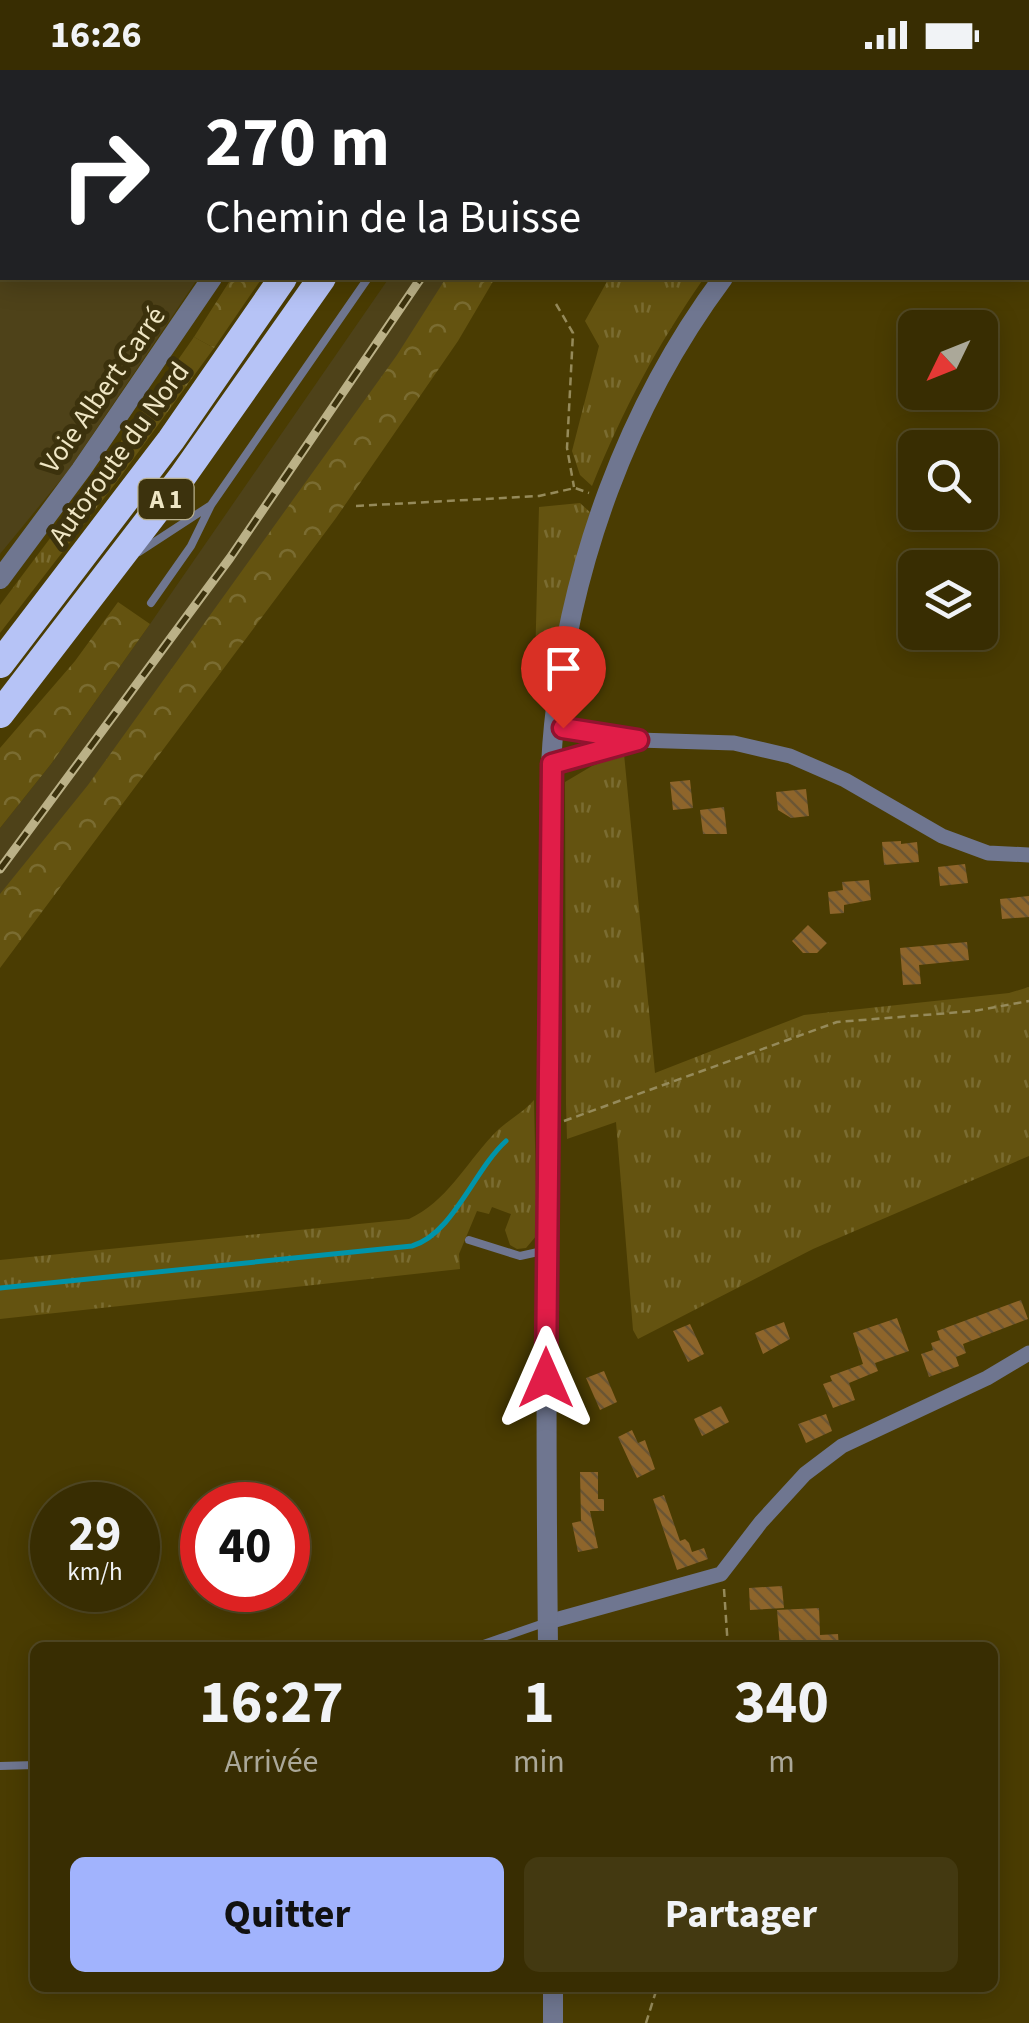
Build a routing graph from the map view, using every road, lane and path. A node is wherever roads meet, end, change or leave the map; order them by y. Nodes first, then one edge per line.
1 (211, 280) edge
2 (282, 280) edge
3 (321, 280) edge
4 (367, 280) edge
5 (722, 280) edge
6 (556, 304) dead end
7 (575, 488) junction
8 (604, 498) junction
9 (211, 505) junction
10 (356, 506) dead end
11 (112, 571) junction
12 (0, 579) edge
13 (151, 603) dead end
14 (0, 664) edge
15 (0, 714) edge
16 (554, 727) junction
17 (638, 740) junction
18 (552, 764) junction
19 (1029, 855) edge
20 (1029, 1001) edge
21 (548, 1127) junction
22 (470, 1240) dead end
23 (546, 1250) junction
24 (1029, 1352) edge
25 (722, 1574) junction
26 (548, 1622) junction
27 (490, 1642) edge
28 (548, 1642) edge
29 (728, 1642) edge
30 (0, 1766) edge
31 (30, 1766) edge
32 (552, 1992) edge
33 (656, 1992) edge
34 (553, 2023) edge
35 (646, 2023) edge

1 - 12 street, Voie Albert Carré
2 - 14 highway, Autoroute du Nord / A 1
3 - 11 highway, A 1
4 - 9 lane
5 - 8 street
6 - 7 path
7 - 8 path
7 - 10 path
8 - 16 street
9 - 11 lane
9 - 13 lane
11 - 15 highway, A 1
16 - 17 street
16 - 18 street
17 - 18 street
17 - 19 street
18 - 21 street
20 - 21 path
21 - 23 street
22 - 23 lane
23 - 26 street
24 - 25 street
25 - 26 street
25 - 29 path
26 - 27 lane
26 - 28 street
30 - 31 lane
32 - 34 street
33 - 35 path

